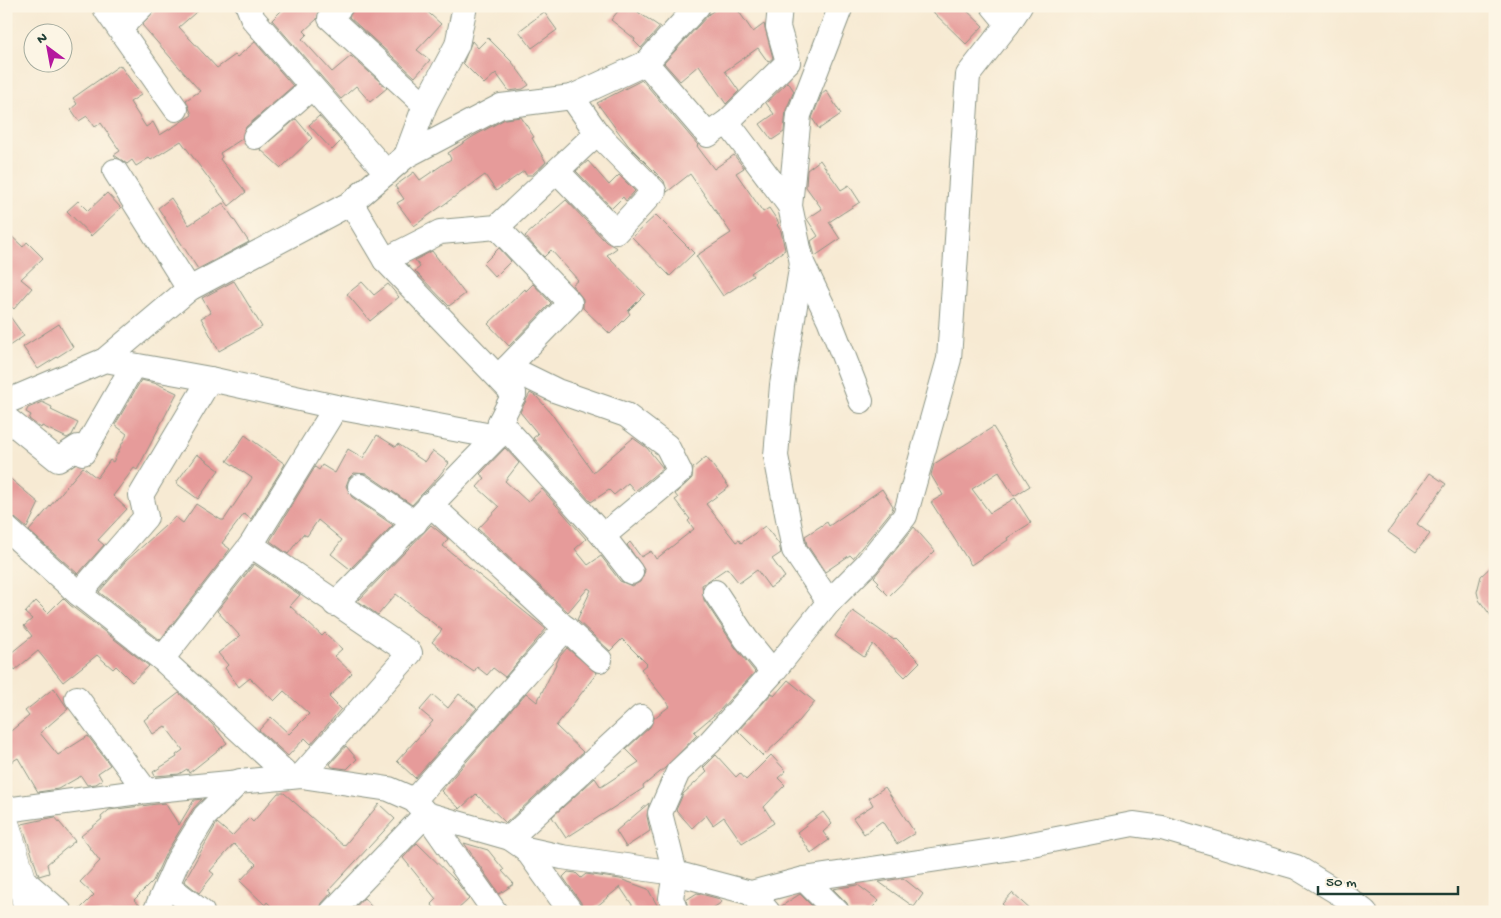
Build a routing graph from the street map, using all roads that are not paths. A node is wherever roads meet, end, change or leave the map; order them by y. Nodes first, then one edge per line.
1 (142, 6) edge
2 (248, 6) edge
3 (341, 6) edge
4 (465, 6) edge
5 (698, 6) edge
6 (780, 6) edge
7 (841, 6) edge
8 (993, 6) edge
9 (1014, 15) edge
10 (646, 62) junction
11 (312, 88) junction
12 (572, 97) junction
13 (424, 105) junction
14 (176, 109) dead end
15 (727, 122) junction
16 (597, 133) junction
17 (255, 137) dead end
18 (406, 156) junction
19 (115, 170) dead end
20 (557, 171) junction
21 (387, 173) junction
22 (351, 203) junction
23 (790, 206) junction
24 (497, 227) junction
25 (385, 260) junction
26 (802, 263) junction
27 (189, 289) junction
28 (105, 360) junction
29 (133, 366) junction
30 (508, 367) junction
31 (210, 379) junction
32 (514, 394) junction
33 (861, 401) dead end
34 (6, 402) edge
35 (336, 407) junction
36 (6, 418) edge
37 (499, 430) junction
38 (360, 486) dead end
39 (430, 504) junction
40 (415, 523) junction
41 (6, 528) edge
42 (603, 536) junction
43 (251, 545) junction
44 (631, 572) dead end
45 (715, 592) dead end
46 (79, 594) junction
47 (829, 602) junction
48 (335, 604) junction
49 (566, 628) junction
50 (162, 659) junction
51 (600, 660) dead end
52 (773, 672) junction
53 (77, 698) dead end
54 (641, 717) dead end
55 (295, 776) junction
56 (240, 781) junction
57 (146, 791) junction
58 (420, 807) junction
59 (6, 810) edge
60 (6, 826) edge
61 (518, 844) junction
62 (675, 873) junction
63 (22, 879) junction
64 (804, 879) junction
65 (167, 886) junction
66 (751, 893) junction
67 (28, 912) edge
68 (60, 912) edge
69 (155, 912) edge
70 (202, 912) edge
71 (332, 912) edge
72 (495, 912) edge
73 (571, 912) edge
74 (676, 912) edge
75 (768, 912) edge
76 (837, 912) edge
77 (1365, 912) edge

1 - 14 street
2 - 11 street
3 - 13 street
4 - 13 street
5 - 10 street
6 - 15 street
7 - 23 street
8 - 9 street
9 - 47 street
10 - 12 street
10 - 15 street
11 - 17 street
11 - 21 street
12 - 16 street
12 - 18 street
13 - 18 street
15 - 23 street
16 - 20 street
16 - 20 street
18 - 21 street
19 - 27 street
20 - 24 street
21 - 22 street
22 - 25 street
22 - 27 street
23 - 26 street
24 - 25 street
24 - 30 street
25 - 32 street
26 - 33 street
26 - 47 street
27 - 28 street
28 - 29 street
28 - 34 street
29 - 31 street
29 - 36 street
30 - 32 street
30 - 42 street
31 - 35 street
31 - 46 street
32 - 37 street
35 - 37 street
35 - 43 street
37 - 39 street
37 - 42 street
38 - 40 street
39 - 40 street
39 - 49 street
40 - 48 street
41 - 46 street
42 - 44 street
43 - 48 street
43 - 50 street
45 - 52 street
46 - 50 street
47 - 52 street
48 - 55 street
49 - 51 street
49 - 58 street
50 - 55 street
52 - 62 street
53 - 57 street
54 - 61 street
55 - 56 street
55 - 58 street
56 - 57 street
56 - 65 street
57 - 59 street
58 - 61 street
58 - 71 street
58 - 72 street
60 - 63 main road
61 - 62 street
61 - 73 street
62 - 66 street
62 - 74 street
63 - 67 main road
63 - 68 street
64 - 66 street
64 - 76 street
64 - 77 street
65 - 69 street
65 - 70 street
66 - 75 street

